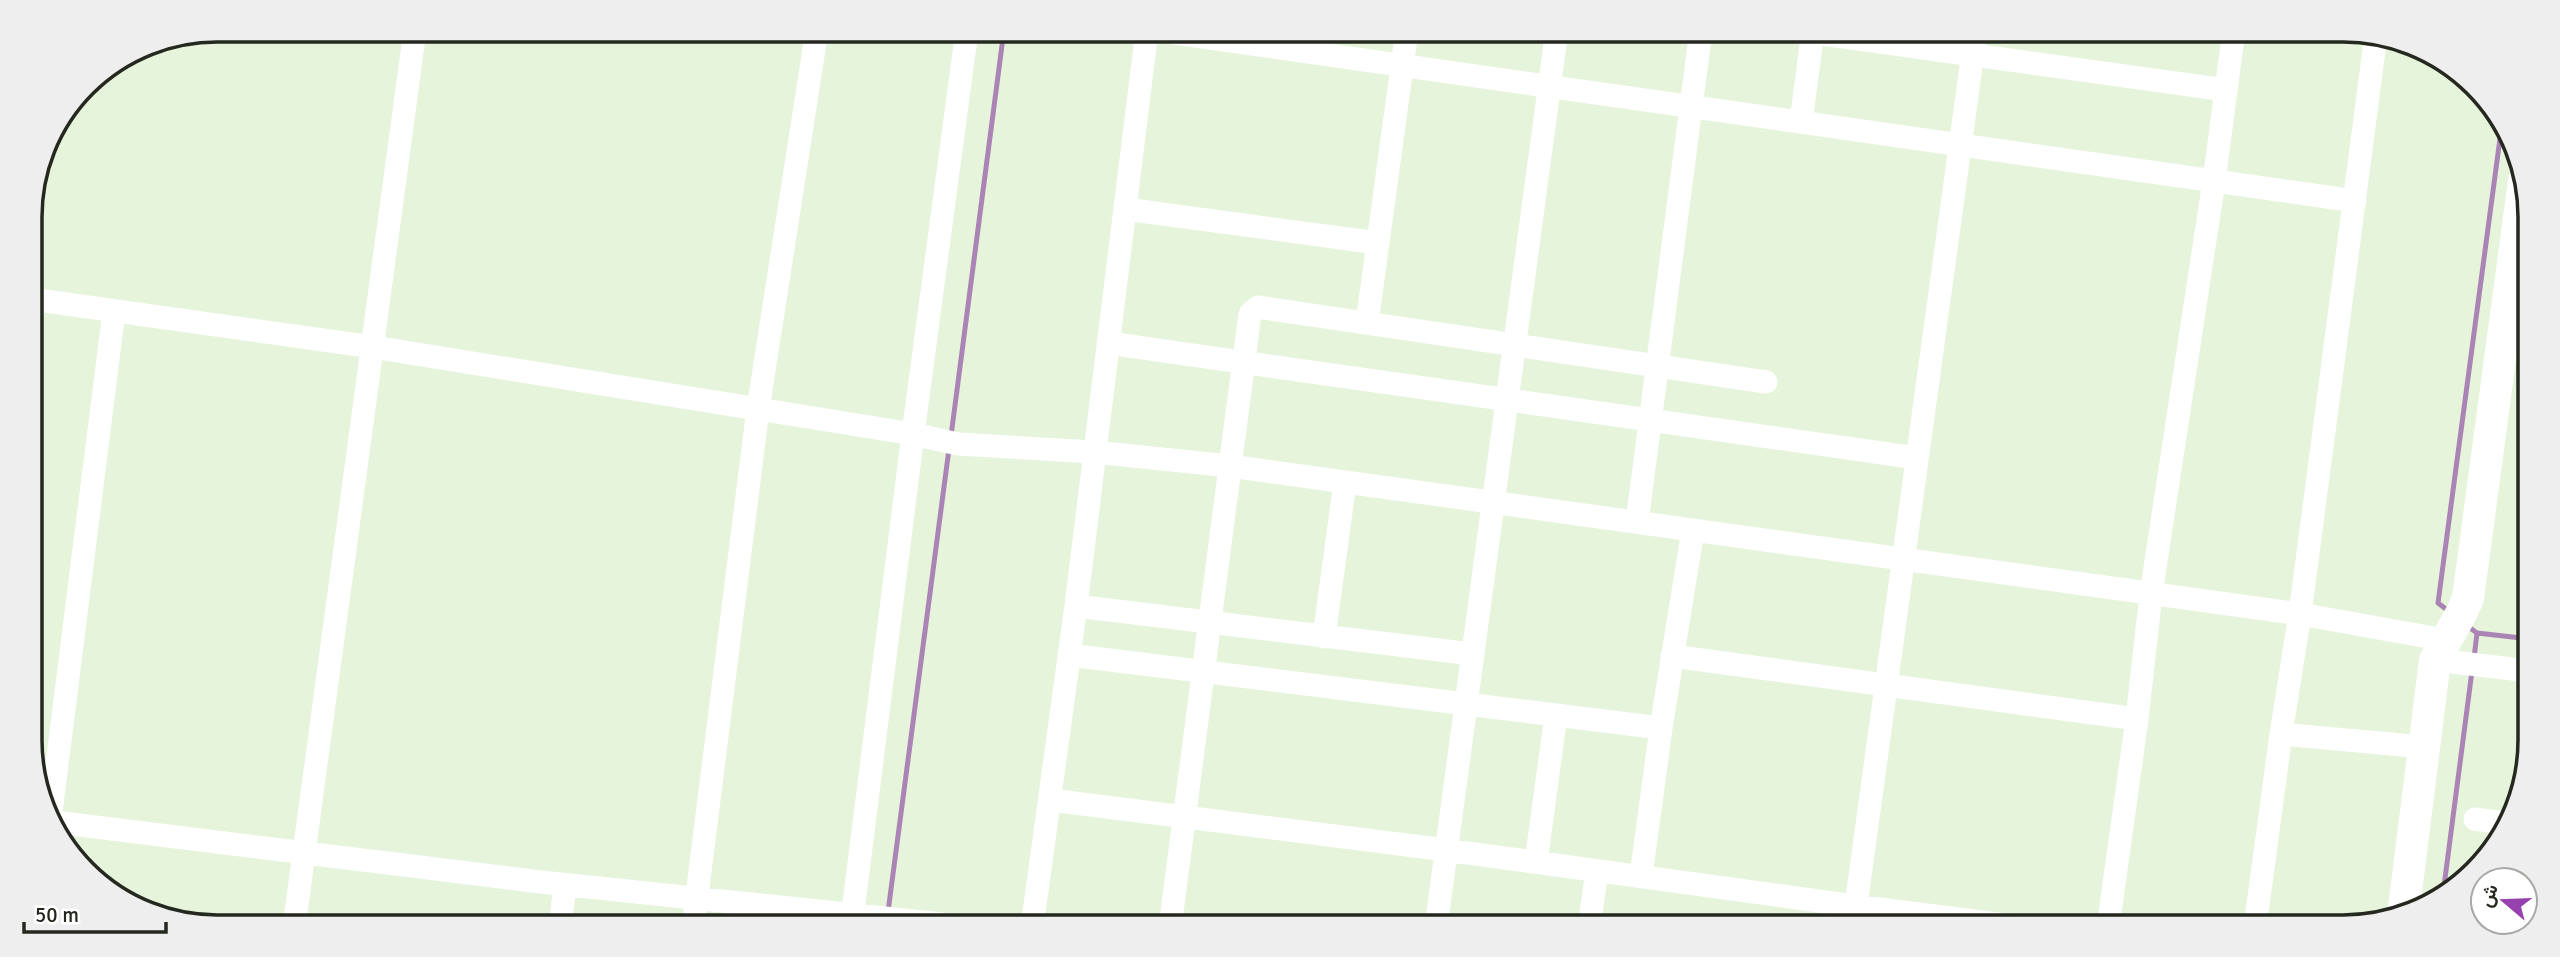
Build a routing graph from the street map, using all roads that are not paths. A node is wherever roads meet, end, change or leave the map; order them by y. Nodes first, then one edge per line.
1 (413, 42) edge
2 (815, 42) edge
3 (965, 42) edge
4 (1146, 42) edge
5 (1238, 42) edge
6 (1405, 42) edge
7 (1556, 42) edge
8 (1699, 42) edge
9 (1805, 42) edge
10 (1883, 42) edge
11 (1975, 42) edge
12 (2232, 42) edge
13 (2375, 45) edge
14 (1973, 55) junction
15 (1402, 65) junction
16 (1550, 86) junction
17 (2226, 90) junction
18 (1691, 107) junction
19 (1801, 122) junction
20 (1961, 145) junction
21 (2214, 181) junction
22 (2354, 201) junction
23 (1125, 209) junction
24 (1378, 243) junction
25 (2518, 259) edge
26 (42, 301) edge
27 (114, 311) junction
28 (1367, 323) junction
29 (1108, 342) junction
30 (1514, 345) junction
31 (373, 346) junction
32 (1244, 362) junction
33 (1657, 366) junction
34 (1766, 382) dead end
35 (1507, 399) junction
36 (758, 409) junction
37 (1650, 420) junction
38 (913, 434) junction
39 (1094, 452) junction
40 (1917, 458) junction
41 (1230, 466) junction
42 (1345, 482) junction
43 (1493, 502) junction
44 (1637, 522) junction
45 (1693, 530) junction
46 (1903, 559) junction
47 (2151, 594) junction
48 (1076, 607) junction
49 (2300, 614) junction
50 (1209, 623) junction
51 (1324, 637) junction
52 (2440, 650) junction
53 (1472, 654) junction
54 (1069, 655) junction
55 (1672, 656) junction
56 (2518, 668) edge
57 (1203, 672) junction
58 (1885, 686) junction
59 (1466, 704) junction
60 (1556, 715) junction
61 (2137, 719) junction
62 (1661, 728) junction
63 (2281, 734) junction
64 (2424, 747) junction
65 (52, 800) edge
66 (1051, 800) junction
67 (1184, 818) junction
68 (2475, 819) dead end
69 (62, 822) edge
70 (2498, 822) edge
71 (1446, 850) junction
72 (304, 853) junction
73 (1536, 862) junction
74 (1597, 871) junction
75 (1641, 877) junction
76 (565, 885) junction
77 (697, 898) junction
78 (2404, 904) edge
79 (296, 915) edge
80 (561, 915) edge
81 (695, 915) edge
82 (812, 915) edge
83 (853, 915) edge
84 (1034, 915) edge
85 (1172, 915) edge
86 (1438, 915) edge
87 (1591, 915) edge
88 (1843, 915) edge
89 (1854, 915) edge
90 (2110, 915) edge
91 (2257, 915) edge

1 - 31 street
2 - 36 street
3 - 38 street
4 - 23 street
5 - 15 street
6 - 15 street
7 - 16 street
8 - 18 street
9 - 19 street
10 - 14 street
11 - 14 street
12 - 17 street
13 - 22 street
14 - 17 street
14 - 20 street
15 - 16 street
15 - 24 street
16 - 18 street
16 - 30 street
17 - 21 street
18 - 19 street
18 - 33 street
19 - 20 street
20 - 21 street
20 - 40 street
21 - 22 street
21 - 47 street
22 - 49 street
23 - 24 street
23 - 29 street
24 - 28 street
25 - 52 street
26 - 27 street
27 - 31 street
27 - 65 street
28 - 30 street
28 - 32 street
29 - 32 street
29 - 39 street
30 - 33 street
30 - 35 street
31 - 36 street
31 - 72 street
32 - 35 street
32 - 41 street
33 - 34 street
33 - 37 street
35 - 37 street
35 - 43 street
36 - 38 street
36 - 77 street
37 - 40 street
37 - 44 street
38 - 39 street
38 - 83 street
39 - 41 street
39 - 48 street
40 - 46 street
41 - 42 street
41 - 50 street
42 - 43 street
42 - 51 street
43 - 44 street
43 - 53 street
44 - 45 street
45 - 46 street
45 - 55 street
46 - 47 street
46 - 58 street
47 - 49 street
47 - 61 street
48 - 50 street
48 - 54 street
49 - 52 street
49 - 63 street
50 - 51 street
50 - 57 street
51 - 53 street
52 - 56 street
52 - 64 street
53 - 59 street
54 - 57 street
54 - 66 street
55 - 58 street
55 - 62 street
57 - 59 street
57 - 67 street
58 - 61 street
58 - 89 street
59 - 60 street
59 - 71 street
60 - 62 street
60 - 73 street
61 - 90 street
62 - 75 street
63 - 64 street
63 - 91 street
64 - 78 street
66 - 67 street
66 - 84 street
67 - 71 street
67 - 85 street
68 - 70 street
69 - 72 street
71 - 73 street
71 - 86 street
72 - 76 street
72 - 79 street
73 - 74 street
74 - 75 street
74 - 87 street
75 - 88 street
76 - 77 street
76 - 80 street
77 - 81 street
77 - 82 street

